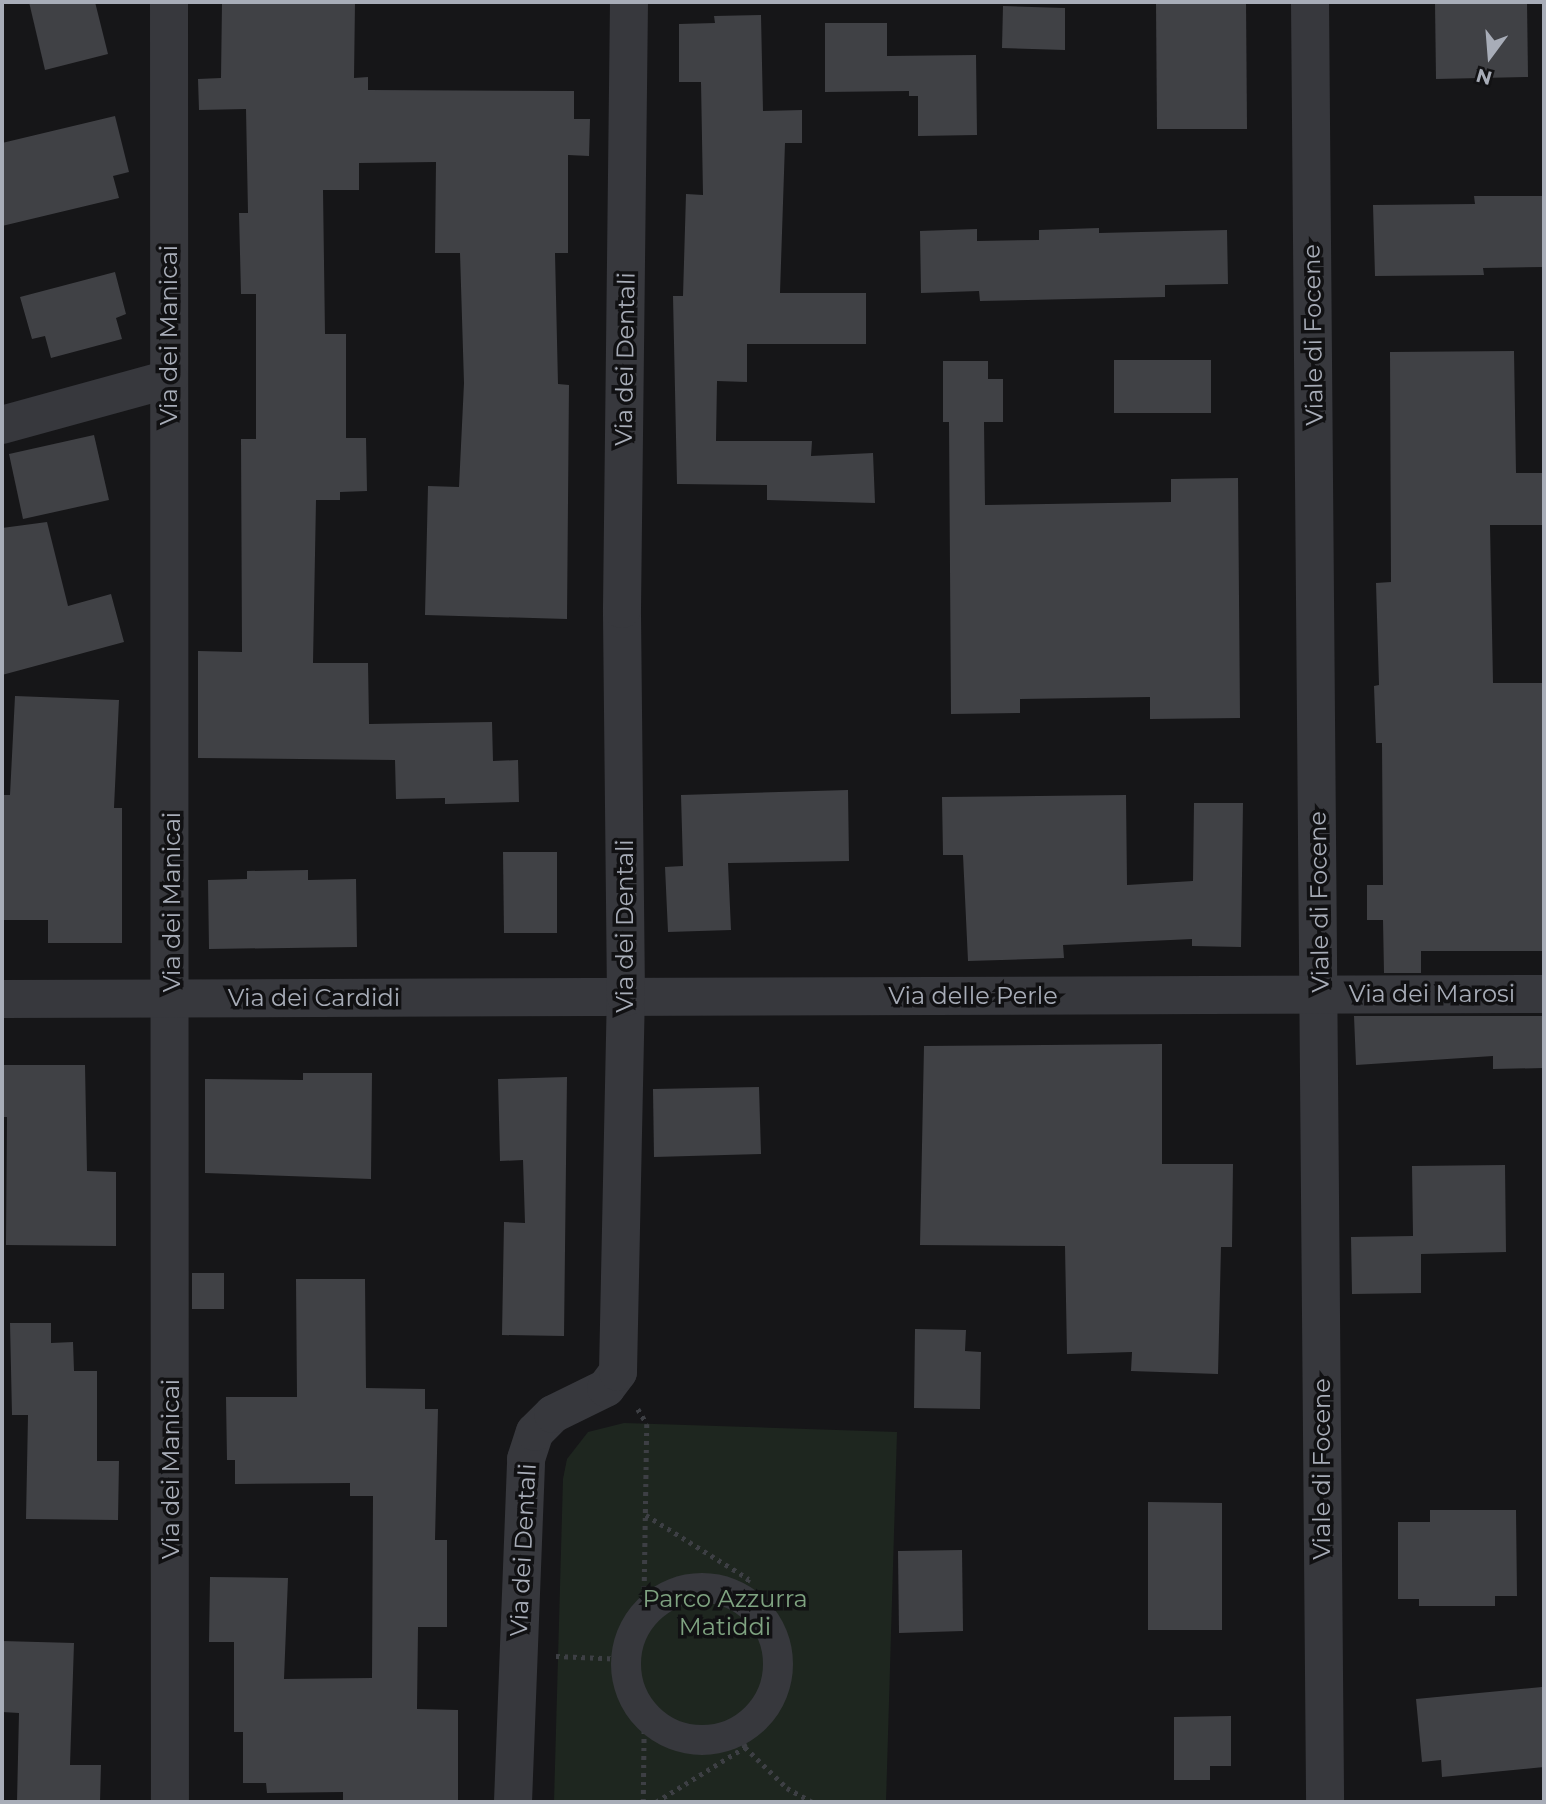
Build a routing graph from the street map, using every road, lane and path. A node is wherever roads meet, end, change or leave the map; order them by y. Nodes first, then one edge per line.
1 (169, 2) edge
2 (629, 2) edge
3 (1310, 2) edge
4 (169, 379) junction
5 (2, 425) edge
6 (1544, 994) edge
7 (1320, 995) junction
8 (626, 997) junction
9 (2, 999) edge
10 (173, 999) junction
11 (618, 1373) junction
12 (646, 1515) junction
13 (739, 1597) junction
14 (644, 1613) junction
15 (517, 1654) junction
16 (625, 1659) junction
17 (644, 1714) junction
18 (742, 1739) junction
19 (170, 1802) edge
20 (513, 1802) edge
21 (643, 1802) edge
22 (656, 1802) edge
23 (812, 1802) edge
24 (1325, 1802) edge

1 - 4 street, Via dei Manicai
2 - 8 street, Via dei Dentali
3 - 7 street, Viale di Focene
4 - 5 street
4 - 10 street, Via dei Manicai
6 - 7 street, Via dei Marosi
7 - 8 street, Via delle Perle
7 - 24 street, Viale di Focene
8 - 10 street, Via dei Cardidi
8 - 11 street, Via dei Dentali
9 - 10 street, Via dei Cardidi
10 - 19 street, Via dei Manicai
11 - 12 path
11 - 15 street, Via dei Dentali
12 - 13 path
12 - 14 path
13 - 14 street
13 - 18 street
14 - 16 street
15 - 16 path
15 - 20 street, Via dei Dentali
16 - 17 street
17 - 18 street
17 - 21 path
18 - 22 path
18 - 23 path

